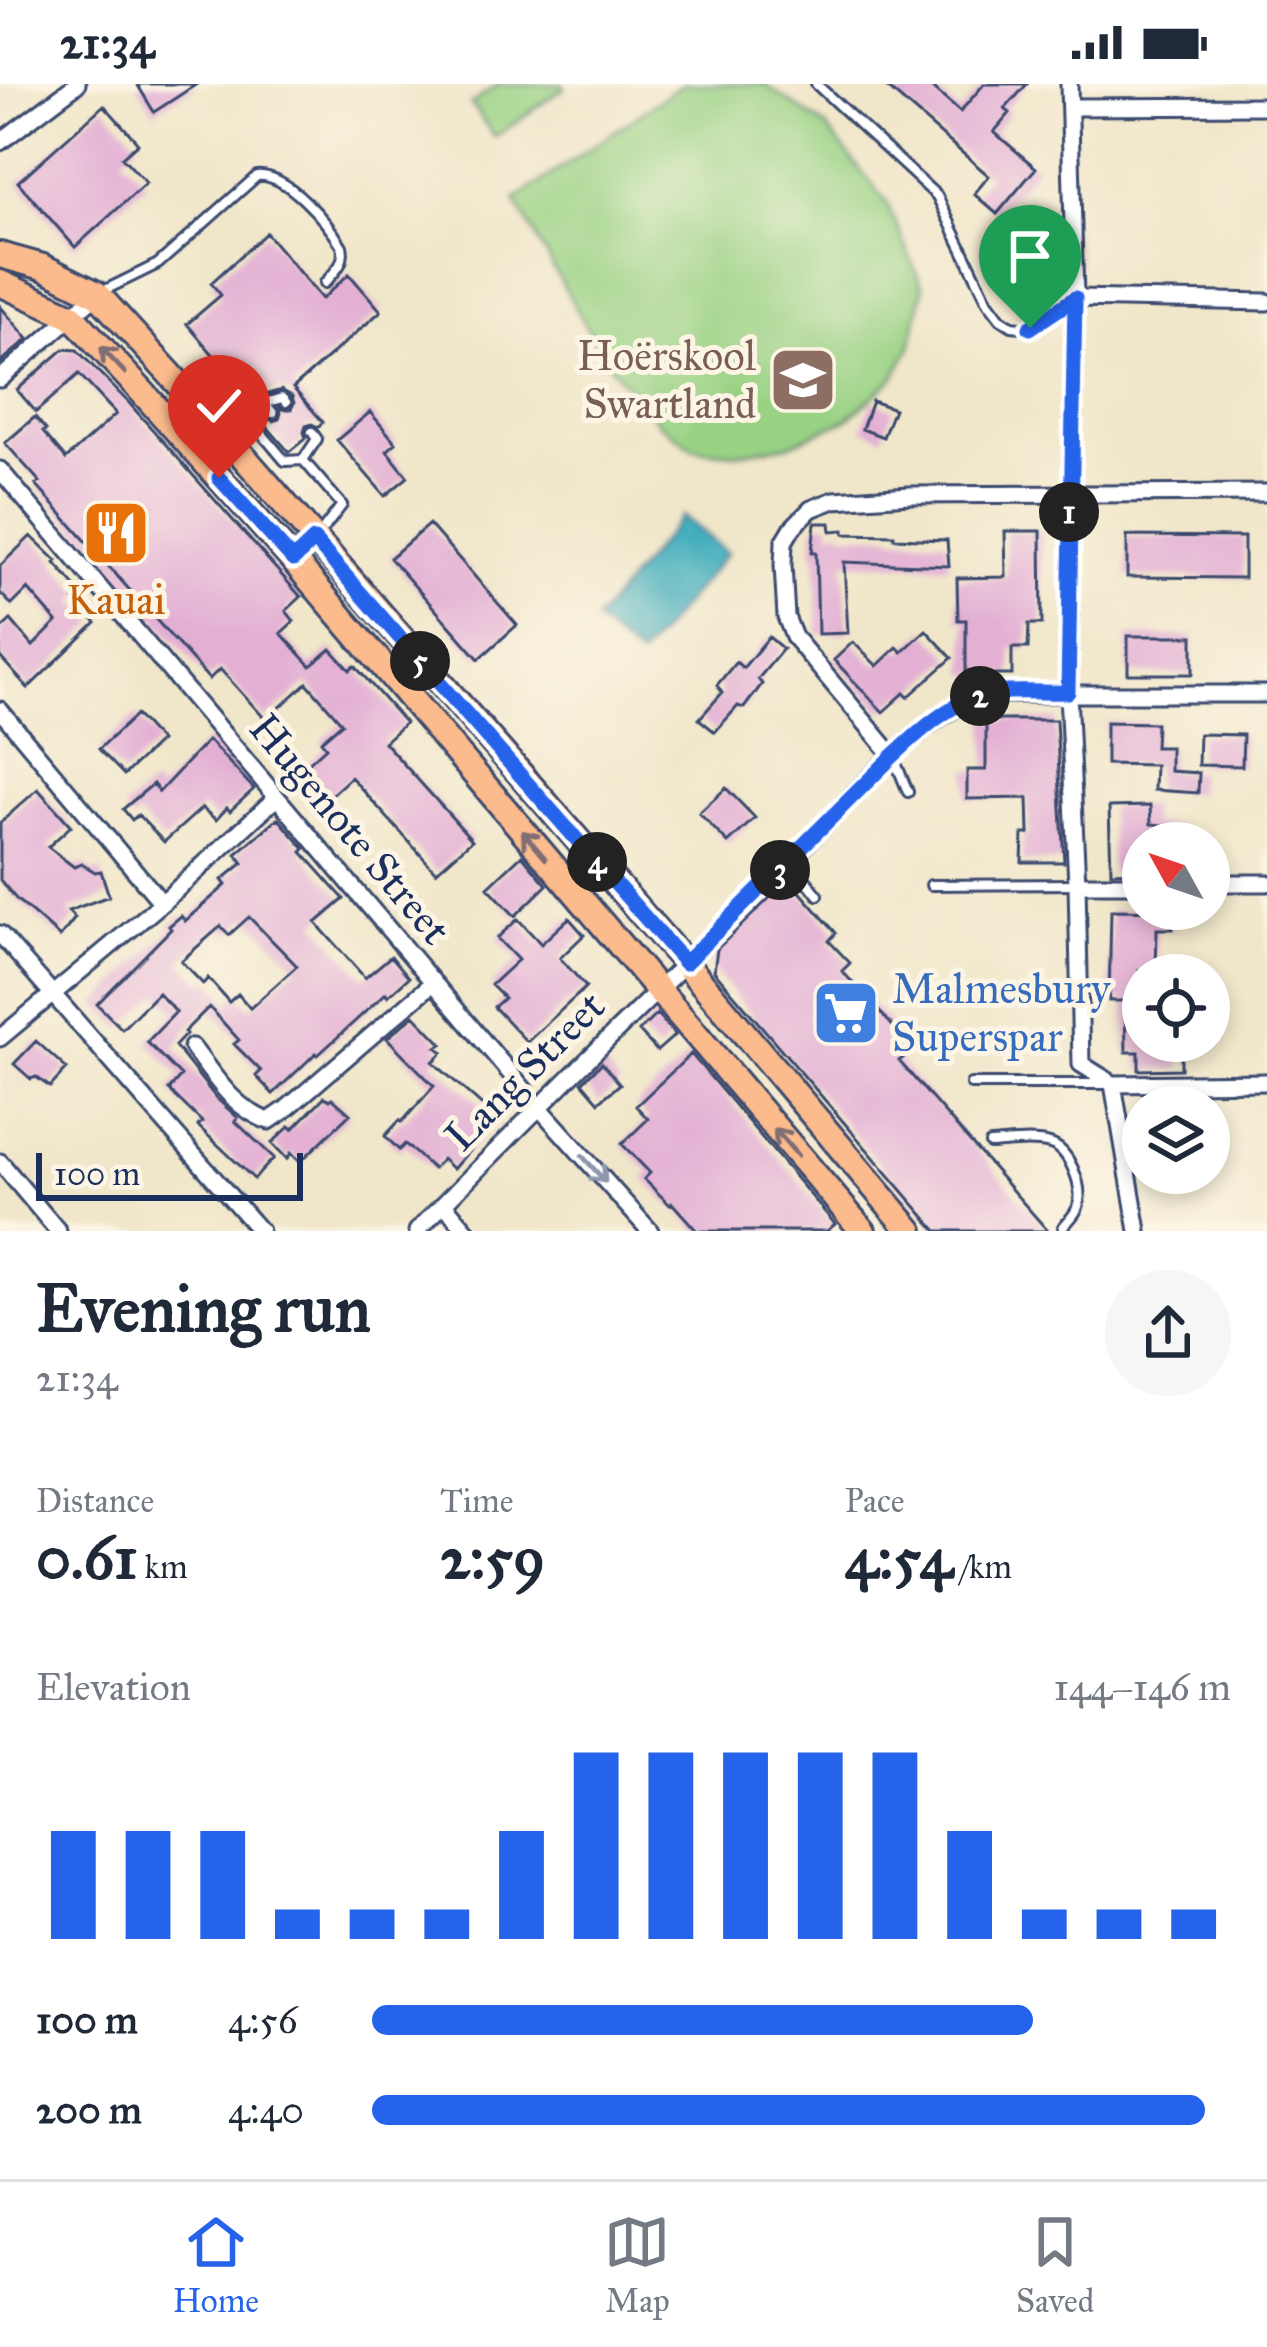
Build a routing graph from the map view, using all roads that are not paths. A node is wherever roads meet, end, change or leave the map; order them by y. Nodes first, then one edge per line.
1 (77, 84) edge
2 (816, 84) edge
3 (1069, 84) edge
4 (1070, 106) junction
5 (1267, 106) edge
6 (0, 142) edge
7 (0, 255) edge
8 (0, 283) edge
9 (325, 283) dead end
10 (97, 294) junction
11 (1075, 298) junction
12 (1267, 302) edge
13 (72, 316) junction
14 (0, 379) edge
15 (286, 402) dead end
16 (265, 403) junction
17 (201, 407) junction
18 (242, 410) junction
19 (273, 413) dead end
20 (312, 432) dead end
21 (300, 443) dead end
22 (305, 456) junction
23 (0, 470) edge
24 (1267, 493) edge
25 (1070, 494) junction
26 (314, 540) junction
27 (293, 560) junction
28 (1068, 692) junction
29 (1267, 694) edge
30 (0, 710) edge
31 (893, 756) junction
32 (908, 793) dead end
33 (276, 798) junction
34 (790, 860) junction
35 (1267, 883) edge
36 (1077, 884) junction
37 (1122, 884) edge
38 (1230, 884) edge
39 (931, 885) dead end
40 (818, 895) dead end
41 (162, 903) junction
42 (0, 934) edge
43 (685, 963) junction
44 (433, 983) junction
45 (656, 990) junction
46 (51, 993) junction
47 (0, 1038) edge
48 (192, 1048) dead end
49 (1267, 1082) edge
50 (971, 1084) dead end
51 (1113, 1084) junction
52 (538, 1106) junction
53 (990, 1144) dead end
54 (0, 1162) edge
55 (444, 1204) junction
56 (1063, 1227) dead end
57 (58, 1231) edge
58 (260, 1231) edge
59 (417, 1231) edge
60 (467, 1231) edge
61 (650, 1231) edge
62 (863, 1231) edge
63 (911, 1231) edge
64 (1138, 1231) edge

1 - 6 street
2 - 11 lane
3 - 4 street
4 - 5 street
4 - 11 street
7 - 10 main road
8 - 13 main road
9 - 10 lane
10 - 13 street
10 - 17 main road
11 - 12 street
11 - 25 street
13 - 14 street
27 -> 13 main road
15 - 16 lane
16 - 18 lane
16 - 19 lane
17 - 18 lane
17 - 26 main road
18 - 22 lane
20 - 22 lane
21 - 22 lane
22 - 26 lane
23 - 33 street, Hugenote Street
24 - 25 street
25 - 28 street
25 - 31 street
26 - 27 lane
26 - 43 main road
45 -> 27 main road
28 - 29 street, Lang Street
28 - 31 street, Lang Street
28 - 36 street
30 - 41 street
31 - 32 lane
31 - 34 street, Lang Street
33 - 41 street
33 - 44 street, Hugenote Street
34 - 40 lane
34 - 43 street, Lang Street
35 - 38 street
36 - 37 street
36 - 39 lane
36 - 51 street
41 - 46 street
42 - 46 street
43 - 45 street, Lang Street
43 - 63 main road
44 - 48 street
44 - 52 street, Hugenote Street
45 - 52 street, Lang Street
62 -> 45 main road
46 - 47 street
46 - 58 street
49 - 51 street
50 - 51 lane
51 - 64 street
52 - 55 street, Lang Street
52 -> 61 street, Hugenote Street
53 - 56 lane
54 - 57 street
55 - 59 street, Lang Street
55 - 60 street

